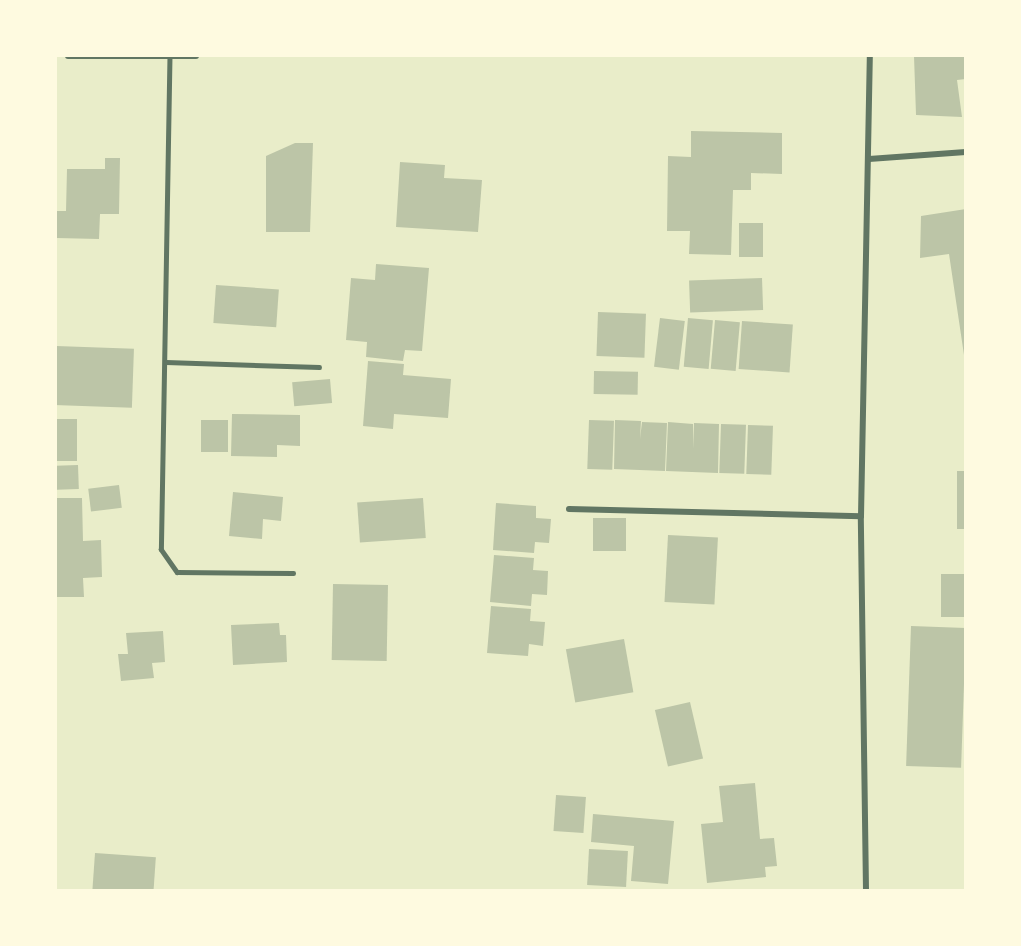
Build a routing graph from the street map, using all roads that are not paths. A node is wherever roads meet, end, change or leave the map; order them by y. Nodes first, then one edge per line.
1 (68, 56) edge
2 (170, 56) edge
3 (196, 56) edge
4 (870, 56) edge
5 (966, 152) edge
6 (869, 159) junction
7 (166, 362) junction
8 (319, 367) dead end
9 (569, 509) dead end
10 (861, 516) junction
11 (293, 573) dead end
12 (866, 891) edge

1 - 2 street
2 - 3 street
2 - 7 lane
4 - 6 street
5 - 6 street
6 - 10 street
7 - 8 lane
7 - 11 lane
9 - 10 street
10 - 12 street

